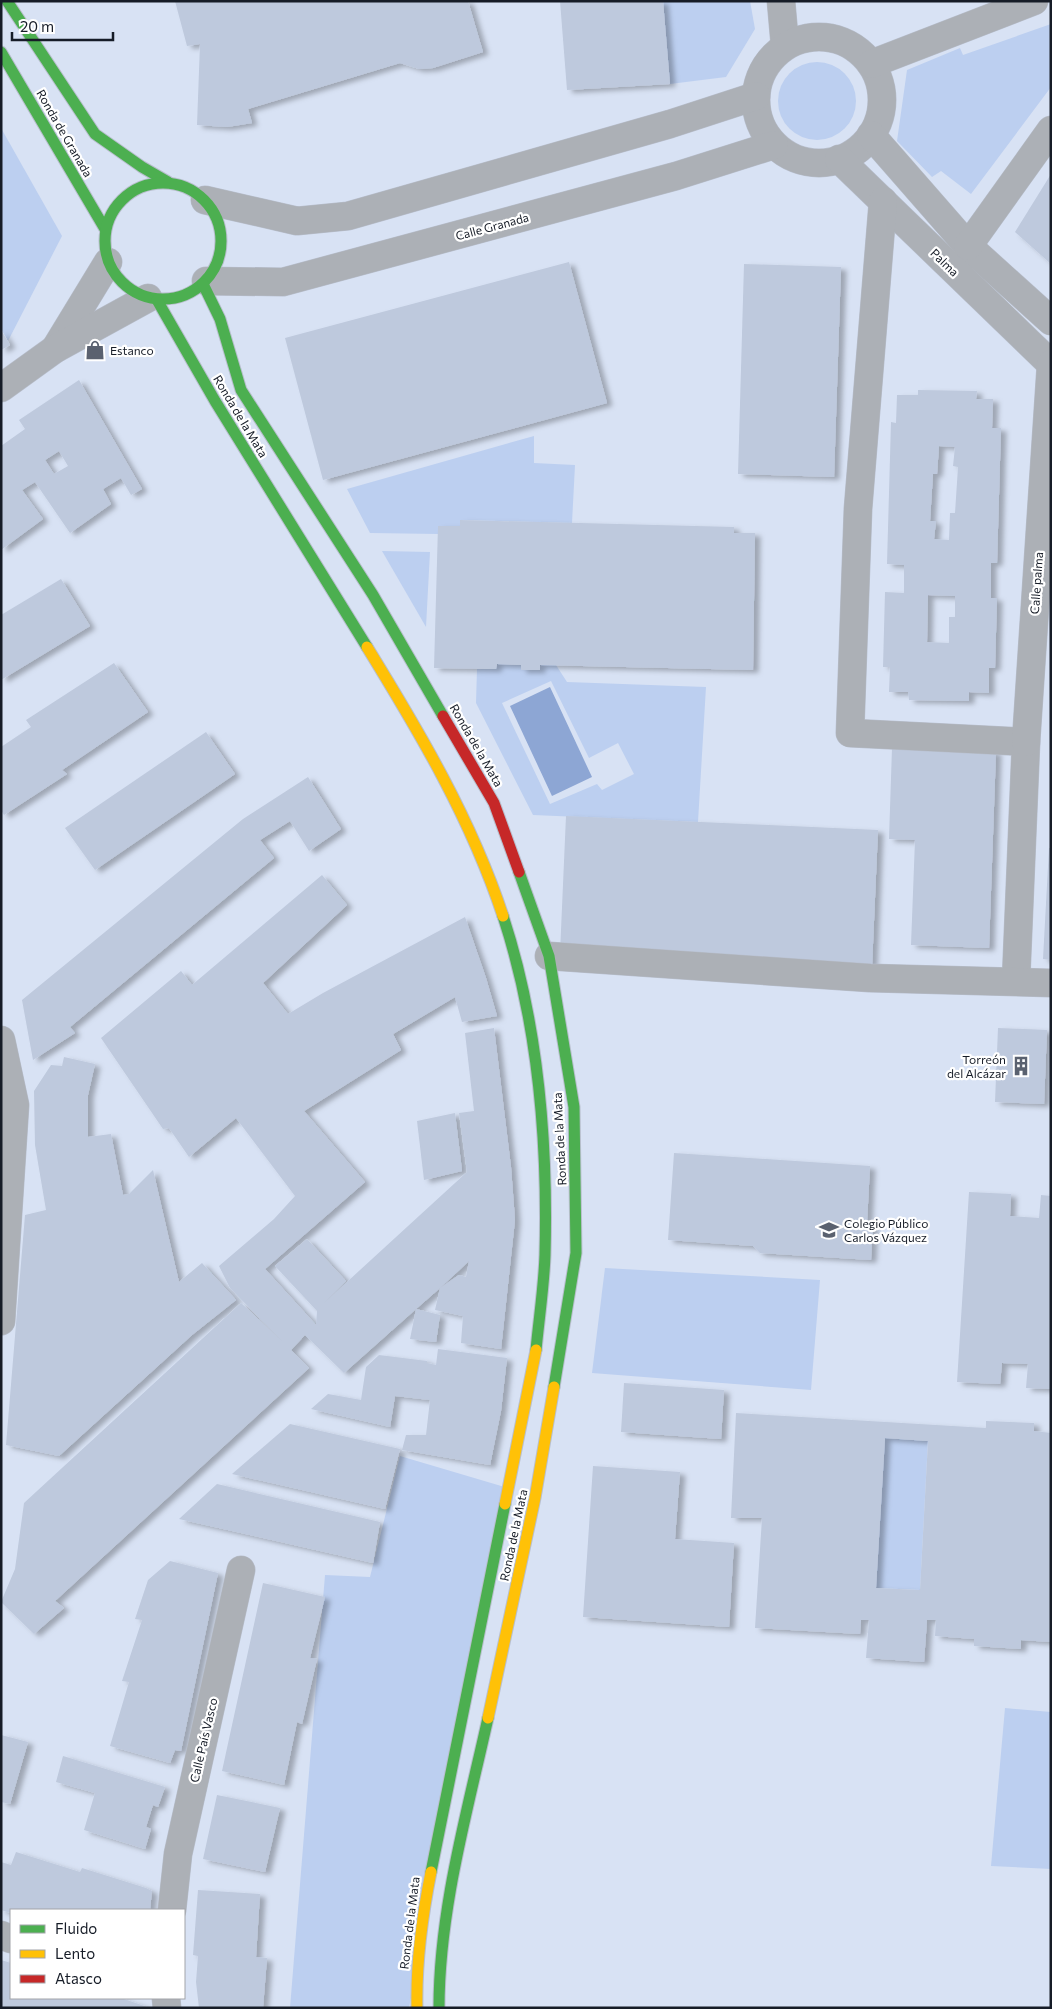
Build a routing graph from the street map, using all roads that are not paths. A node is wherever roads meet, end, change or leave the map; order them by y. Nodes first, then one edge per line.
1 (7, 1) edge
2 (781, 1) edge
3 (1034, 1) edge
4 (786, 46) junction
5 (1, 52) edge
6 (871, 64) junction
7 (756, 96) junction
8 (1051, 130) edge
9 (871, 135) junction
10 (774, 145) junction
11 (839, 159) junction
12 (168, 182) junction
13 (205, 200) junction
14 (883, 201) junction
15 (105, 229) junction
16 (968, 246) junction
17 (108, 262) junction
18 (204, 283) junction
19 (153, 299) junction
20 (1051, 321) edge
21 (54, 349) junction
22 (1051, 364) edge
23 (1, 388) edge
24 (1026, 742) junction
25 (548, 956) junction
26 (1016, 981) junction
27 (1051, 982) edge
28 (1, 1040) edge
29 (1, 1321) edge
30 (241, 1570) dead end
31 (172, 1909) edge
32 (418, 2008) edge
33 (440, 2008) edge

1 - 12 highway, Ronda de Granada
2 - 4 street
3 - 6 street
4 - 6 street
4 - 7 street
5 - 15 highway, Ronda de Granada
6 - 9 street
7 - 10 street
7 - 13 street
8 - 16 street
9 - 11 street
9 - 16 street
10 - 11 street
10 - 18 street, Calle Granada
11 - 14 street, Palma
12 - 13 highway
12 - 15 highway
13 - 18 highway
14 - 22 street, Palma
14 - 24 street
15 - 17 highway
16 - 20 street
17 - 19 highway
17 - 21 street
18 - 19 highway
18 - 25 highway, Ronda de la Mata
19 - 21 street
19 - 32 highway, Ronda de la Mata
21 - 23 street
22 - 24 street, Calle palma
24 - 26 street, Calle palma
25 - 26 street
25 - 33 highway, Ronda de la Mata
26 - 27 street
28 - 29 street
30 - 31 street, Calle País Vasco

